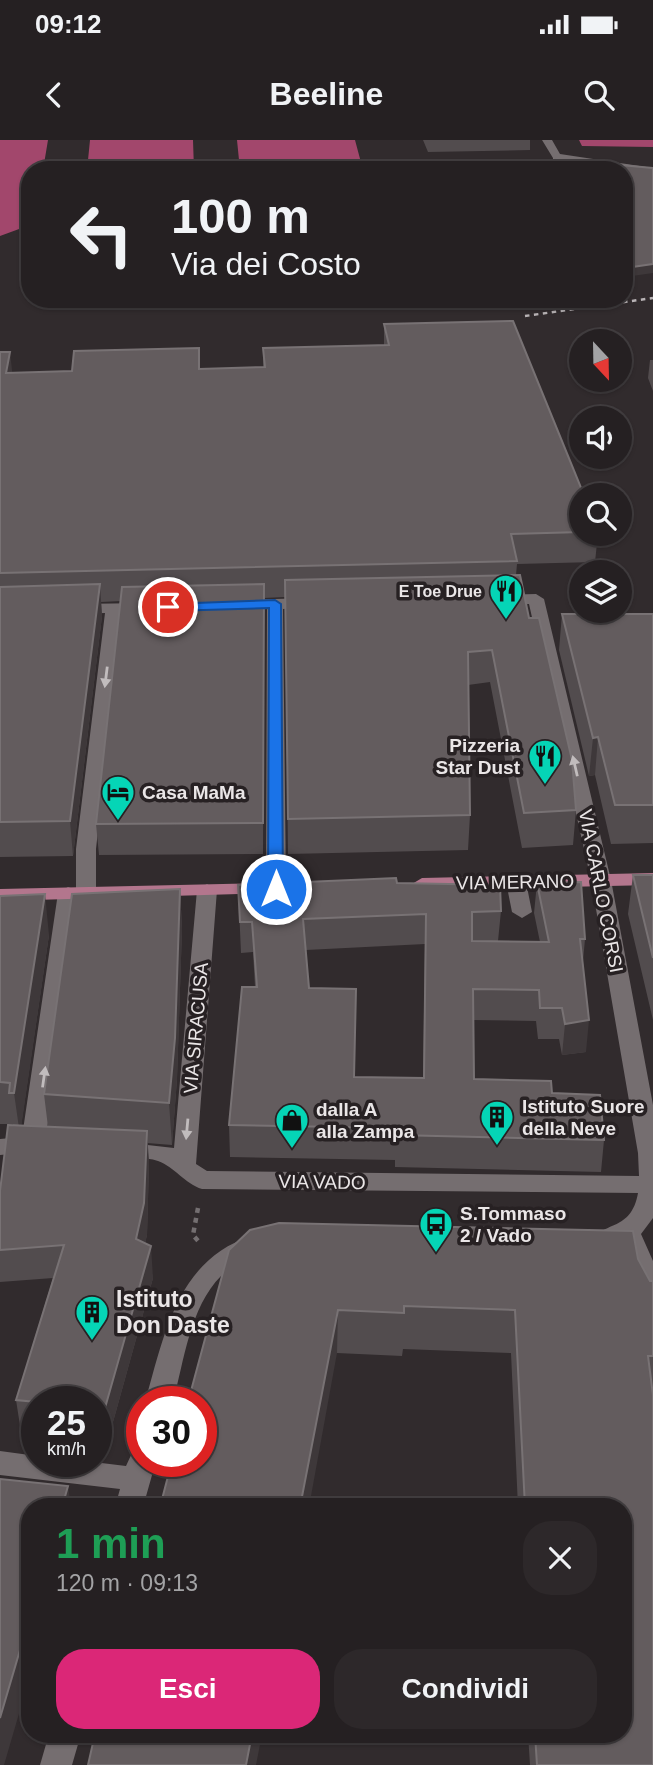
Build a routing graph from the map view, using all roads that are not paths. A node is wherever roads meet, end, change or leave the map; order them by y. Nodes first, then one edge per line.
1 (547, 140) edge
2 (574, 161) edge
3 (633, 169) edge
4 (653, 171) edge
5 (481, 600) edge
6 (330, 603) edge
7 (275, 604) junction
8 (222, 606) edge
9 (168, 607) edge
10 (114, 609) junction
11 (64, 610) edge
12 (653, 879) edge
13 (601, 880) junction
14 (516, 882) junction
15 (408, 885) edge
16 (302, 888) edge
17 (276, 889) junction
18 (207, 890) junction
19 (77, 893) junction
20 (0, 895) edge
21 (522, 912) dead end
22 (0, 1147) edge
23 (102, 1149) edge
24 (652, 1153) edge
25 (193, 1173) junction
26 (652, 1185) edge
27 (628, 1233) junction
28 (271, 1239) edge
29 (581, 1244) edge
30 (653, 1314) edge
31 (164, 1386) edge
32 (0, 1463) edge
33 (126, 1469) edge
34 (137, 1477) edge
35 (131, 1498) edge
36 (62, 1743) edge
37 (56, 1765) edge

1 - 2 street
3 - 4 street
13 -> 5 street, VIA CARLO CORSI
6 - 7 street
7 - 8 street
7 - 17 street
9 - 10 street
10 - 11 street
10 -> 19 street
12 - 13 main road, VIA MERANO
13 - 14 main road, VIA MERANO
13 - 24 street, VIA CARLO CORSI
14 - 15 main road, VIA MERANO
14 - 21 street
16 - 17 main road
17 - 18 main road
18 - 19 main road
18 -> 25 street, VIA SIRACUSA
19 - 20 main road
22 -> 19 street
23 - 25 street, VIA VADO
24 - 26 street, VIA CARLO CORSI
25 - 26 street, VIA VADO
26 - 27 street, VIA CARLO CORSI
27 - 29 street
27 - 30 street
28 - 31 street
32 - 33 street
34 - 35 street
36 - 37 street

